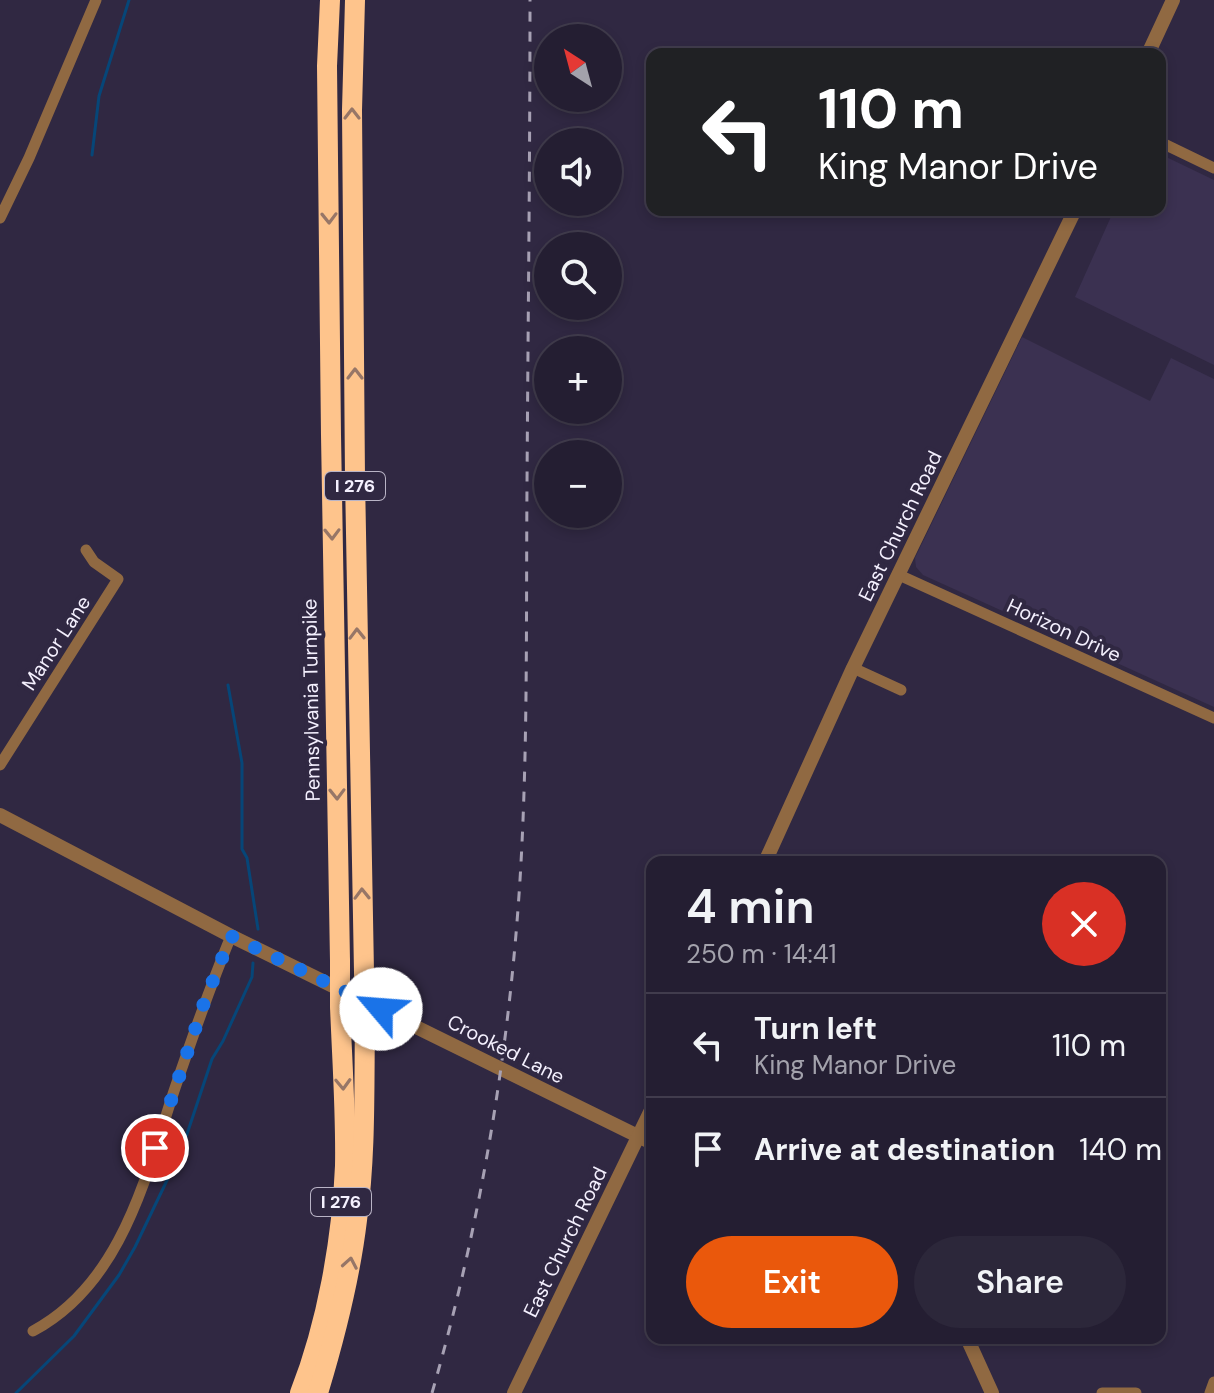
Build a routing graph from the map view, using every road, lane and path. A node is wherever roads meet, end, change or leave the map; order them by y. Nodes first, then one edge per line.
1 (96, 0) edge
2 (330, 0) edge
3 (355, 0) edge
4 (1173, 0) edge
5 (1151, 48) edge
6 (1166, 145) edge
7 (1214, 168) edge
8 (1072, 216) edge
9 (0, 218) edge
10 (86, 550) dead end
11 (899, 575) junction
12 (853, 668) junction
13 (901, 690) dead end
14 (1214, 718) edge
15 (0, 765) edge
16 (0, 815) edge
17 (768, 856) edge
18 (231, 936) junction
19 (646, 1120) edge
20 (638, 1136) junction
21 (646, 1140) edge
22 (33, 1331) dead end
23 (970, 1344) edge
24 (1214, 1382) edge
25 (300, 1393) edge
26 (318, 1393) edge
27 (514, 1393) edge
28 (992, 1393) edge
29 (1102, 1393) edge
30 (1136, 1393) edge
31 (1210, 1393) edge

1 - 9 street
2 -> 25 highway, Pennsylvania Turnpike / I 276, bridge
26 -> 3 highway, I 276, bridge
4 - 5 street
6 - 7 street
8 - 11 street, East Church Road
10 - 15 street, Manor Lane
11 - 12 street, East Church Road
11 - 14 street, Horizon Drive
12 - 13 street
12 - 17 street, East Church Road
16 - 18 street, Crooked Lane
18 - 20 street, Crooked Lane
18 - 22 street
19 - 20 street, East Church Road
20 - 21 street, Crooked Lane
20 - 27 street, East Church Road
23 - 28 street
24 - 31 street
29 - 30 street

